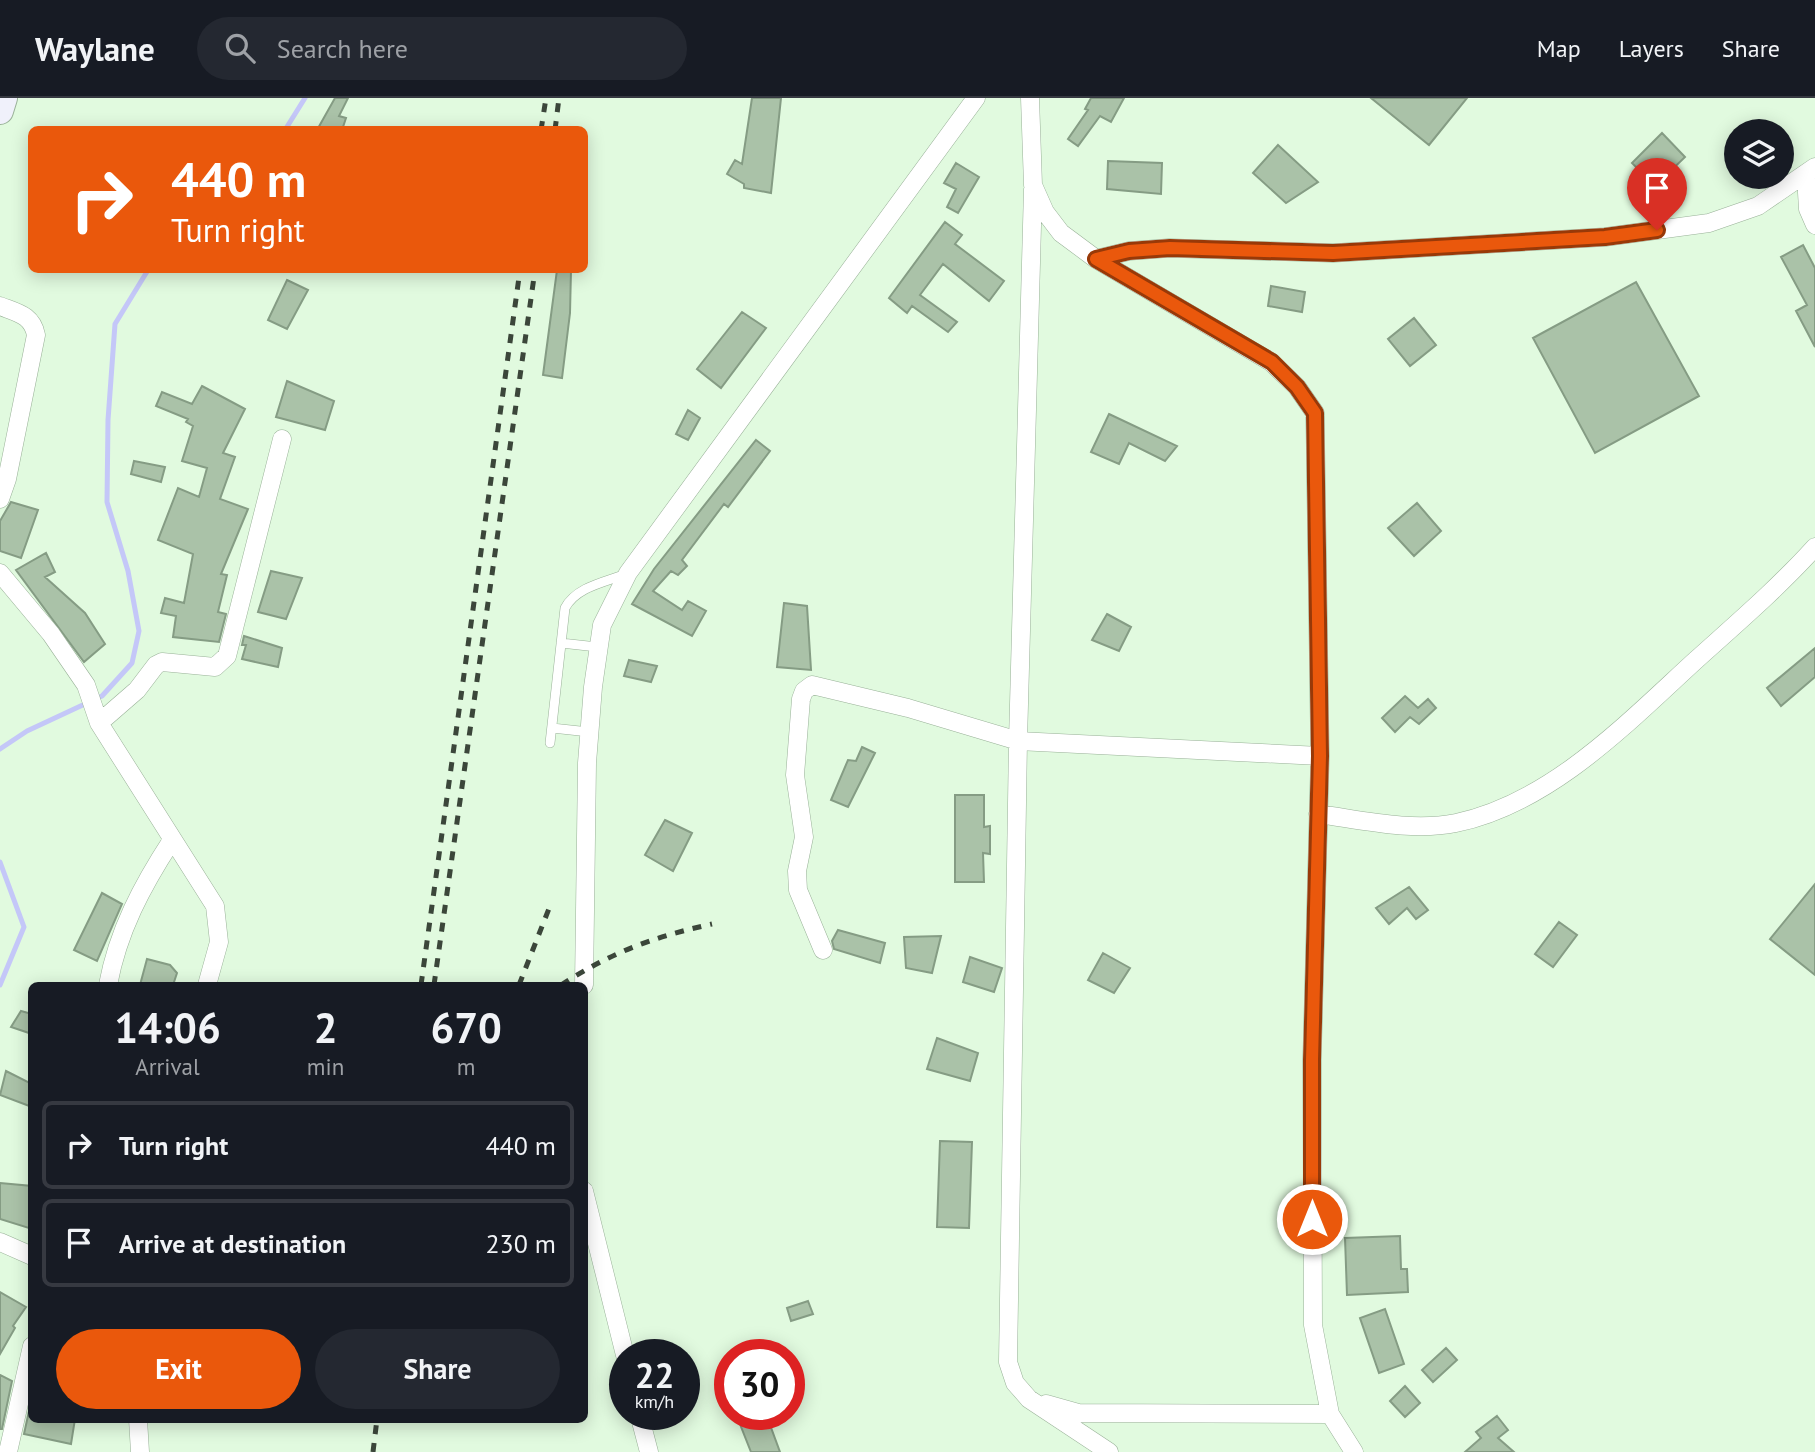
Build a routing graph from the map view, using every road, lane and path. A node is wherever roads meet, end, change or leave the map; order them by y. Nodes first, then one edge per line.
1 (4, 98) edge
2 (976, 98) edge
3 (1030, 98) edge
4 (0, 111) edge
5 (1810, 171) edge
6 (1033, 185) junction
7 (1815, 225) edge
8 (1096, 259) junction
9 (0, 306) edge
10 (282, 439) dead end
11 (0, 499) edge
12 (1815, 547) edge
13 (0, 573) edge
14 (628, 573) junction
15 (561, 643) junction
16 (597, 647) junction
17 (98, 718) junction
18 (552, 728) junction
19 (589, 732) junction
20 (1018, 741) junction
21 (550, 743) dead end
22 (1320, 756) junction
23 (1318, 814) junction
24 (172, 840) junction
25 (822, 950) dead end
26 (109, 982) edge
27 (208, 982) edge
28 (584, 982) edge
29 (588, 1207) edge
30 (0, 1242) edge
31 (28, 1254) edge
32 (621, 1339) edge
33 (28, 1364) edge
34 (1029, 1399) junction
35 (1330, 1414) junction
36 (138, 1423) edge
37 (643, 1430) edge
38 (8, 1452) edge
39 (140, 1452) edge
40 (649, 1452) edge
41 (1108, 1452) edge
42 (1354, 1452) edge

1 - 4 main road
2 - 14 street
3 - 6 street
5 - 7 street
5 - 8 street
6 - 8 street
6 - 20 street
8 - 22 street
9 - 11 street
10 - 17 street
12 - 23 street
13 - 17 street
14 - 15 lane
14 - 16 street
15 - 16 lane
15 - 18 lane
16 - 19 street
17 - 24 street
18 - 19 lane
18 - 21 lane
19 - 28 street
20 - 22 street
20 - 25 street
20 - 34 street
22 - 23 street
23 - 35 street
24 - 26 street
24 - 27 street
29 - 32 street
30 - 31 street
33 - 38 street
34 - 35 street
34 - 41 street
35 - 42 street
36 - 39 street
37 - 40 street

